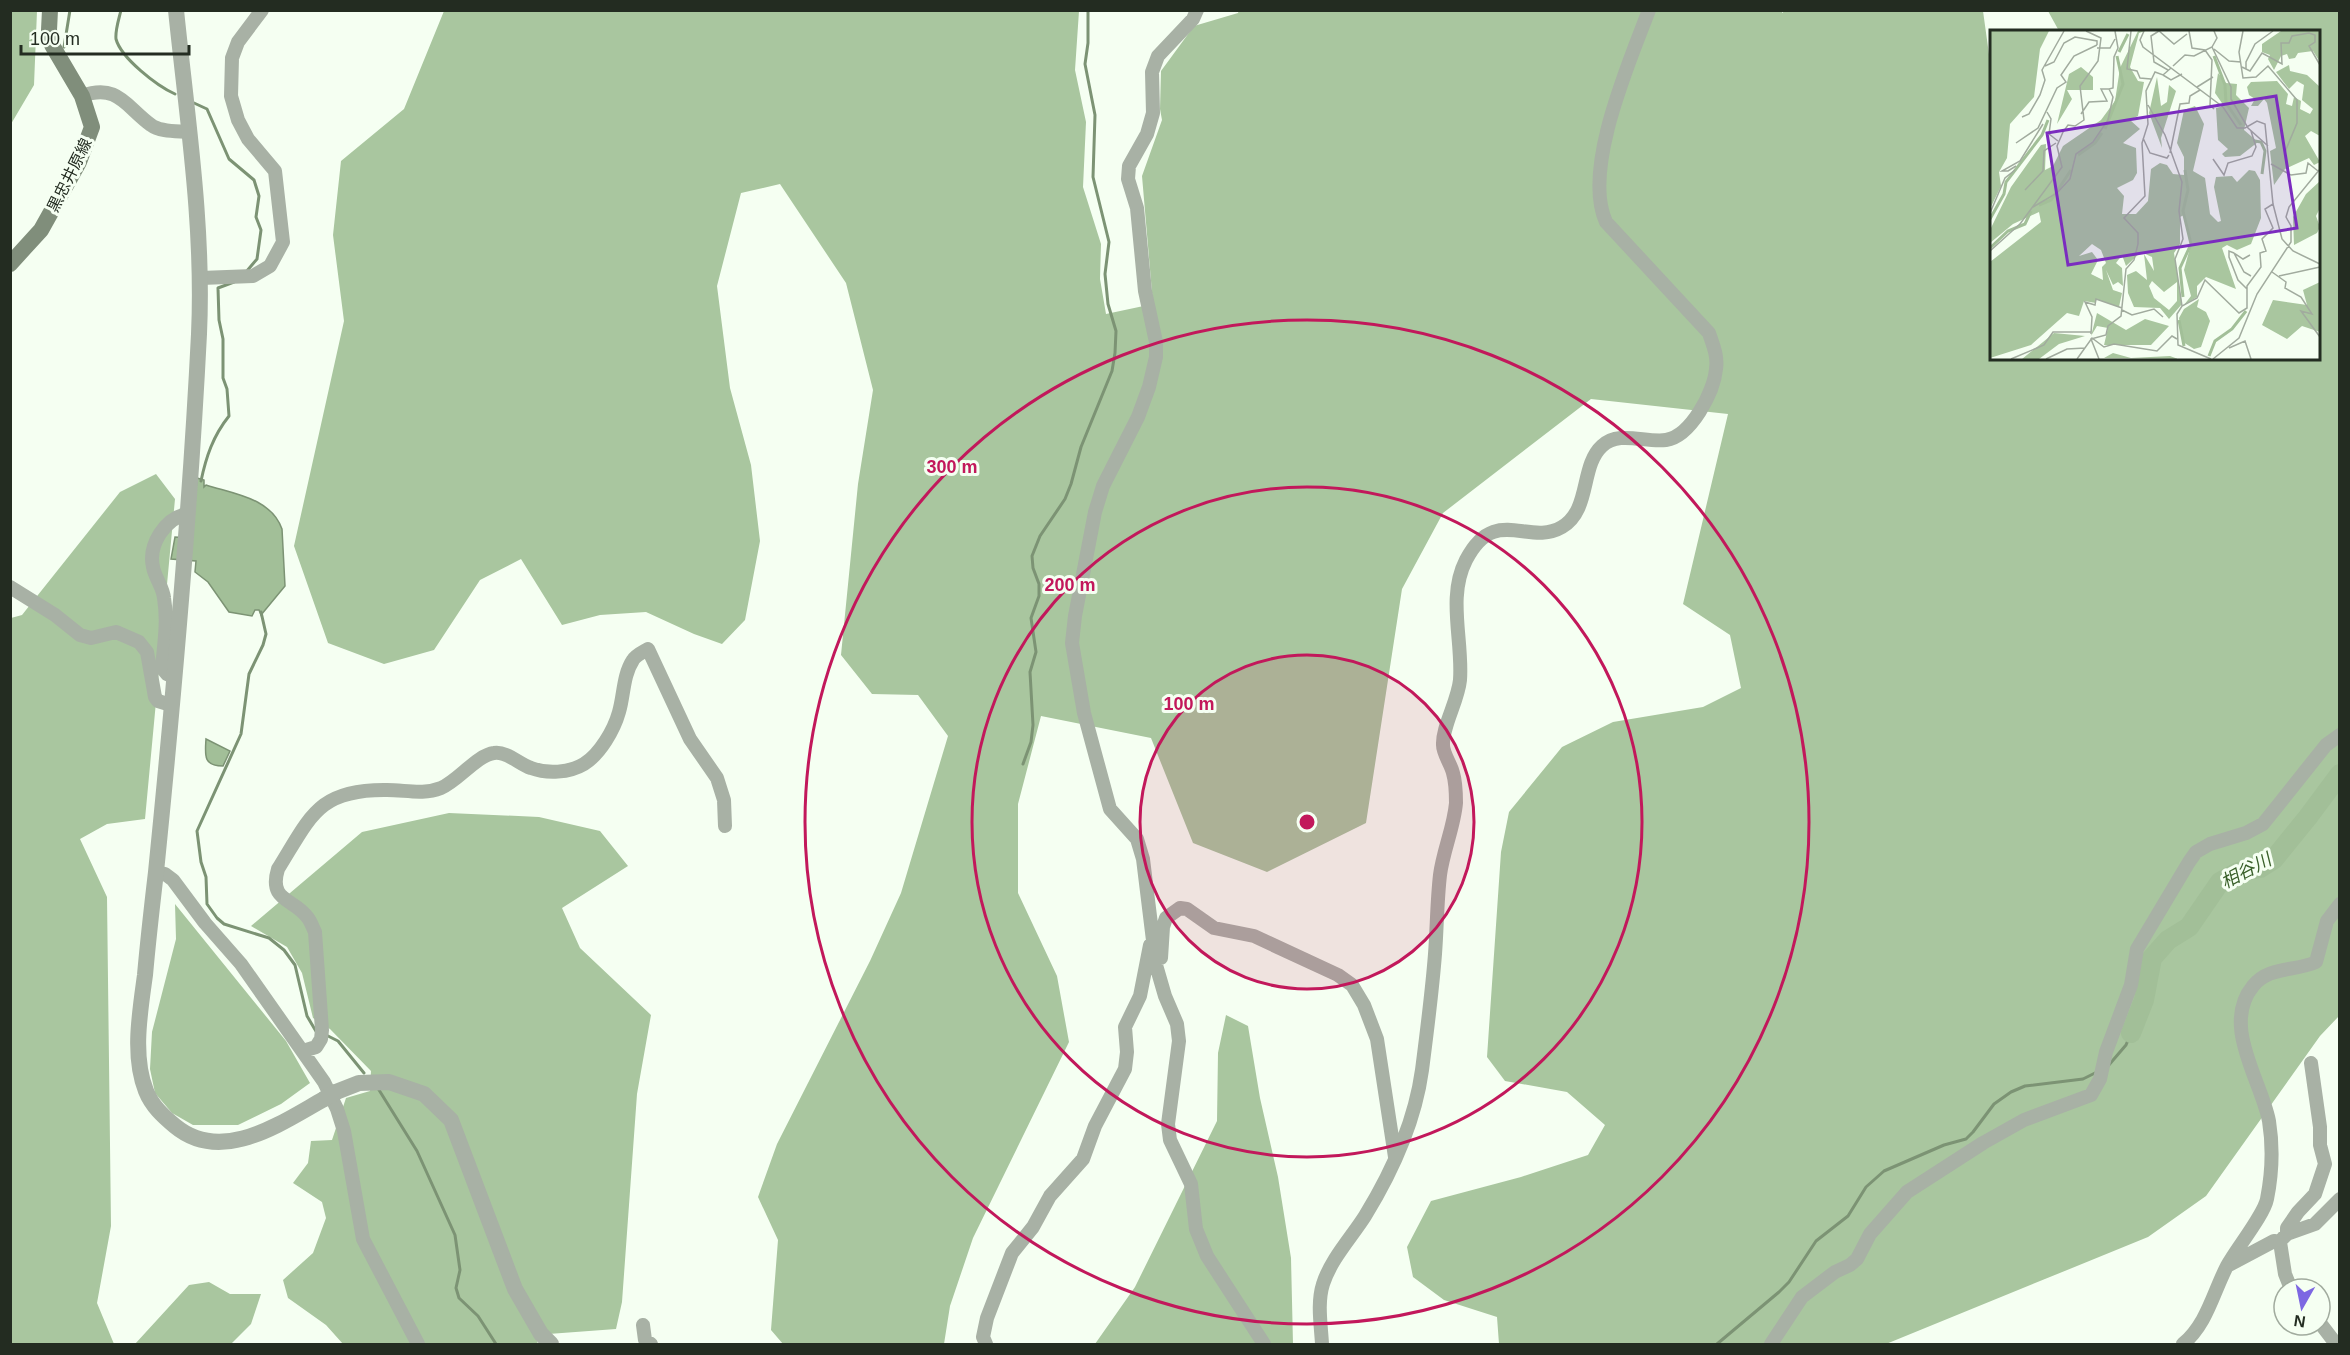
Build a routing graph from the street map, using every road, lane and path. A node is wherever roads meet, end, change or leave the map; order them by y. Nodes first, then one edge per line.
1 (50, 10) edge
2 (176, 10) edge
3 (262, 10) edge
4 (1197, 10) edge
5 (1649, 10) edge
6 (81, 96) junction
7 (188, 132) junction
8 (10, 264) edge
9 (201, 278) junction
10 (187, 514) junction
11 (10, 587) edge
12 (174, 677) junction
13 (171, 705) junction
14 (2340, 735) edge
15 (725, 826) dead end
16 (156, 872) junction
17 (2340, 904) edge
18 (1152, 934) junction
19 (1156, 964) junction
20 (303, 1051) junction
21 (2311, 1064) dead end
22 (1395, 1158) junction
23 (2340, 1199) edge
24 (2283, 1238) junction
25 (2227, 1266) junction
26 (2286, 1277) edge
27 (644, 1325) dead end
28 (418, 1344) edge
29 (551, 1344) edge
30 (651, 1344) edge
31 (986, 1344) edge
32 (1264, 1344) edge
33 (1322, 1344) edge
34 (1771, 1344) edge
35 (2183, 1344) edge

1 - 6 main road, 黒忠井原線
2 - 7 street
3 - 9 street
4 - 18 street
5 - 22 street
6 - 7 street
6 - 8 main road, 黒忠井原線
7 - 9 street
9 - 10 street
10 - 12 street
10 - 12 street
11 - 13 street
12 - 13 street
13 - 16 street
14 - 34 street
15 - 20 street
16 - 20 street
16 - 29 street
17 - 25 street
18 - 19 street
18 - 31 street
19 - 22 street
19 - 32 street
20 - 28 street
21 - 24 street
22 - 33 street
23 - 24 street
24 - 25 street
24 - 26 street
25 - 35 street
27 - 30 street

